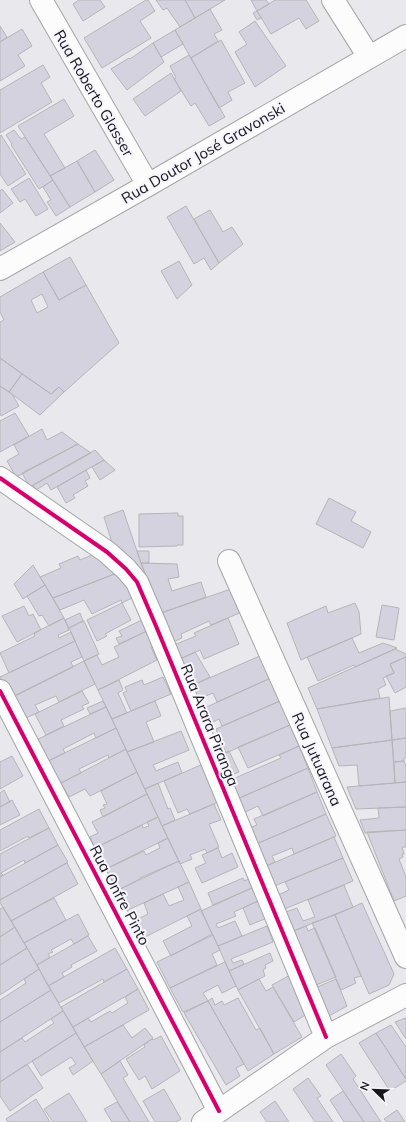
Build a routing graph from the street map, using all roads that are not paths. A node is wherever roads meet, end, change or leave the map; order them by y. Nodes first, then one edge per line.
1 (41, 0) edge
2 (333, 0) edge
3 (406, 36) edge
4 (369, 57) junction
5 (148, 185) junction
6 (0, 269) edge
7 (0, 478) edge
8 (229, 561) dead end
9 (0, 691) edge
10 (406, 958) edge
11 (406, 995) edge
12 (326, 1037) junction
13 (211, 1116) edge

1 - 5 street, Rua Roberto Glasser
2 - 4 street
3 - 4 street, Rua Doutor José Gravonski
4 - 5 street, Rua Doutor José Gravonski
5 - 6 street, Rua Doutor José Gravonski
7 - 12 street, Rua Arara Piranga
8 - 10 street, Rua Jutuarana
9 - 13 street, Rua Onfre Pinto
11 - 12 street
12 - 13 street

